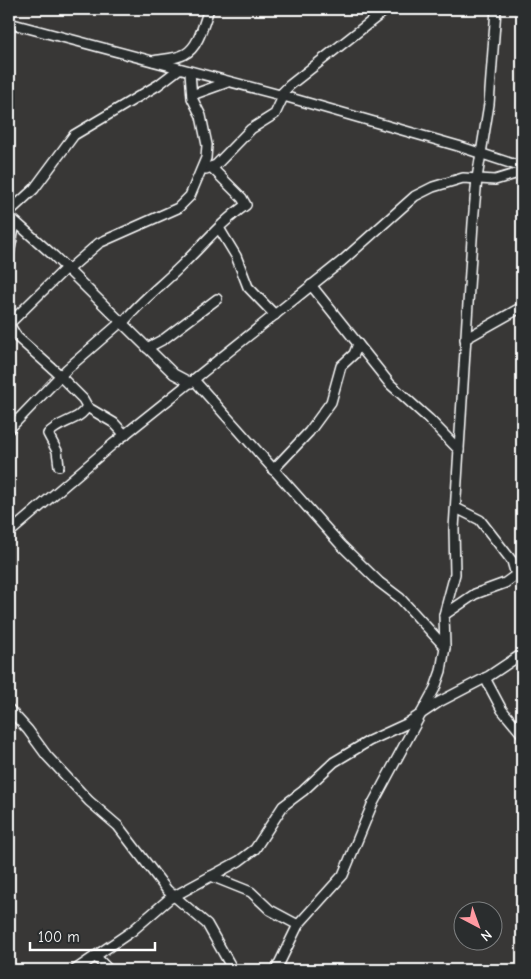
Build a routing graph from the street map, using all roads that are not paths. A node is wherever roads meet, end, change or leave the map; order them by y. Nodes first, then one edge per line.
1 (209, 9) edge
2 (388, 9) edge
3 (496, 9) edge
4 (9, 22) edge
5 (151, 61) junction
6 (179, 69) junction
7 (190, 72) junction
8 (229, 82) junction
9 (192, 95) junction
10 (282, 96) junction
11 (482, 154) junction
12 (211, 167) junction
13 (522, 168) edge
14 (200, 172) junction
15 (522, 172) edge
16 (477, 178) junction
17 (11, 214) edge
18 (219, 228) junction
19 (9, 254) edge
20 (67, 269) junction
21 (312, 285) junction
22 (217, 299) dead end
23 (522, 307) edge
24 (274, 315) junction
25 (121, 323) junction
26 (464, 339) junction
27 (358, 344) junction
28 (147, 348) junction
29 (61, 376) junction
30 (192, 381) junction
31 (87, 407) junction
32 (9, 428) edge
33 (125, 435) junction
34 (459, 450) junction
35 (59, 466) dead end
36 (273, 470) junction
37 (456, 508) junction
38 (9, 534) edge
39 (444, 615) junction
40 (444, 647) junction
41 (522, 654) edge
42 (485, 678) junction
43 (9, 709) edge
44 (418, 717) junction
45 (522, 734) edge
46 (211, 876) junction
47 (173, 897) junction
48 (298, 925) junction
49 (95, 956) junction
50 (75, 970) edge
51 (109, 970) edge
52 (233, 970) edge
53 (276, 970) edge

1 - 5 street
2 - 10 street
3 - 11 street
4 - 5 street
5 - 6 street
6 - 7 street
6 - 17 street
7 - 8 street
7 - 9 street
8 - 9 street
8 - 10 street
9 - 14 street
10 - 11 street
10 - 12 street
11 - 13 street
11 - 16 street
12 - 14 street
12 - 18 street
14 - 20 street
15 - 16 street
16 - 21 street
16 - 26 street
17 - 19 street
17 - 20 street
18 - 24 street
18 - 25 street
20 - 25 street
20 - 29 street
21 - 24 street
21 - 27 street
22 - 28 street
23 - 26 street
24 - 30 street
25 - 28 street
25 - 29 street
26 - 34 street
27 - 34 street
27 - 36 street
28 - 30 street
29 - 31 street
29 - 32 street
30 - 33 street
30 - 36 street
31 - 33 street
31 - 35 street
33 - 38 street
34 - 37 street
36 - 40 street
37 - 39 street
37 - 39 street
39 - 40 street
40 - 44 street
41 - 42 street
42 - 44 street
42 - 45 street
43 - 47 street
44 - 46 street
44 - 48 street
46 - 47 street
46 - 48 street
47 - 49 street
47 - 52 street
48 - 53 street
49 - 50 street
49 - 51 street

